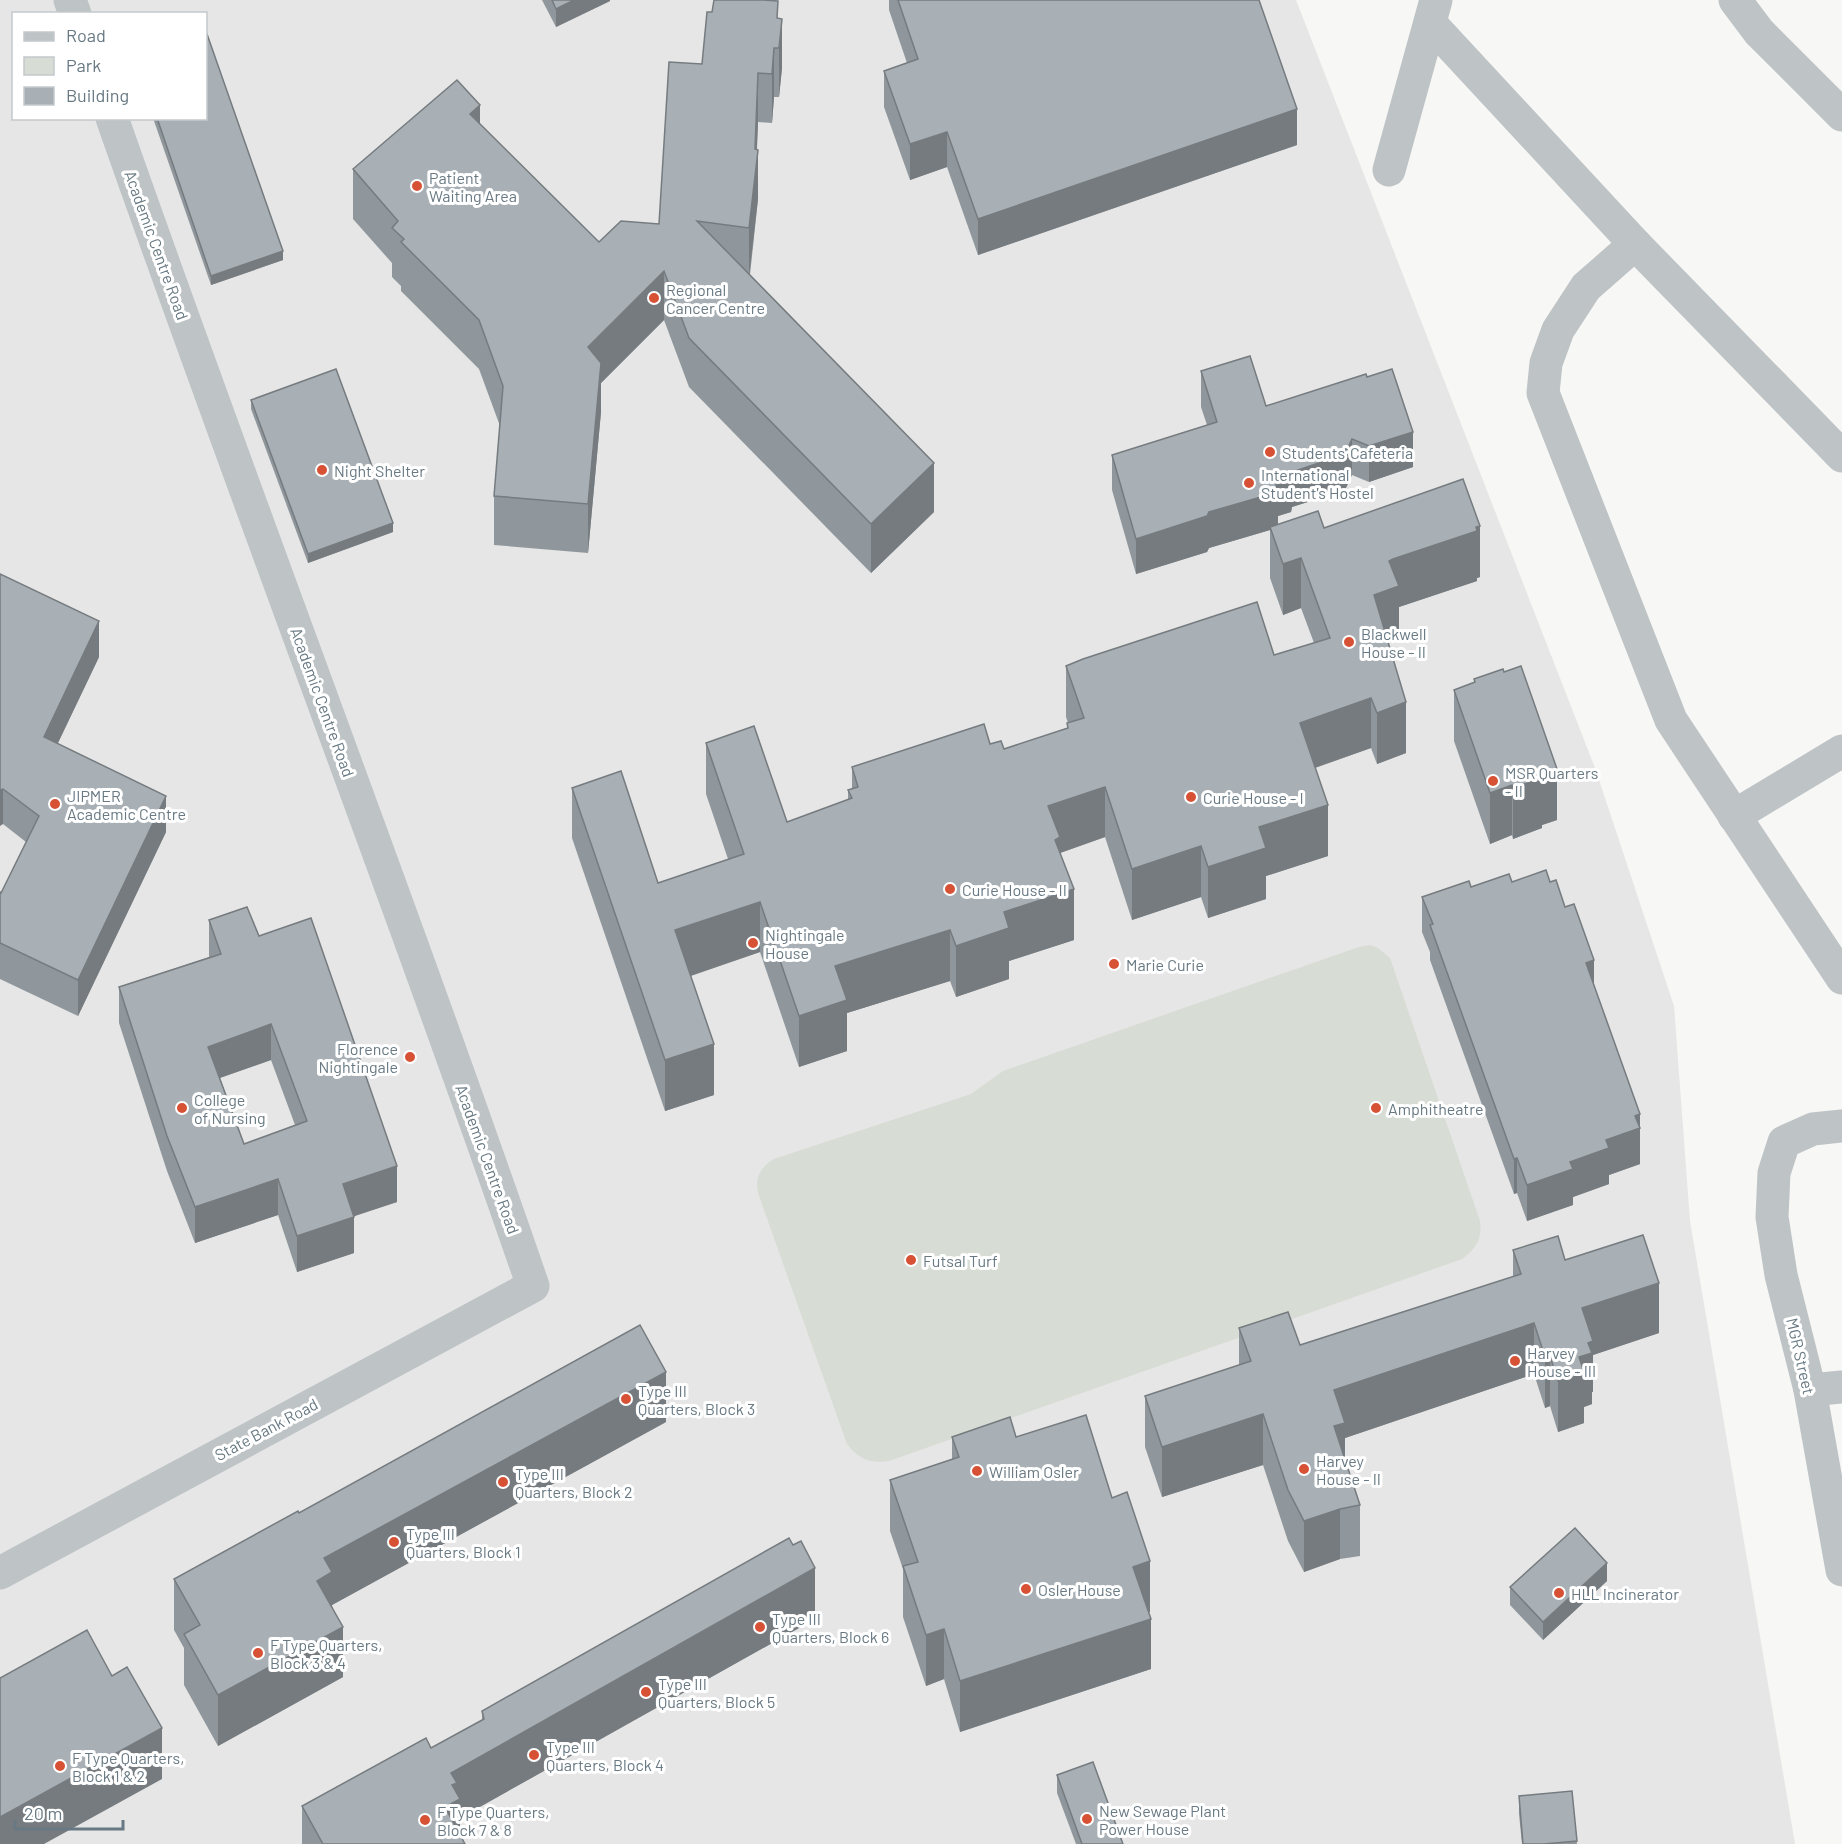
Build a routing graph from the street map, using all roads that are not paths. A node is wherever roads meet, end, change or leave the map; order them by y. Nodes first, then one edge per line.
1 (1735, 0) edge
2 (1433, 12) edge
3 (1842, 115) edge
4 (113, 120) edge
5 (1389, 170) dead end
6 (1635, 244) junction
7 (1842, 456) edge
8 (1842, 750) edge
9 (1734, 816) junction
10 (1842, 978) edge
11 (1842, 1126) edge
12 (533, 1286) joint
13 (1842, 1387) edge
14 (1810, 1389) junction
15 (1842, 1570) edge
16 (0, 1573) edge

1 - 3 street
2 - 5 street
2 - 6 street
4 - 12 street, Academic Centre Road
6 - 7 street
6 - 9 street
8 - 9 street
9 - 10 street
11 - 14 street, MGR Street
12 - 16 street, State Bank Road
13 - 14 street
14 - 15 street, MGR Street

